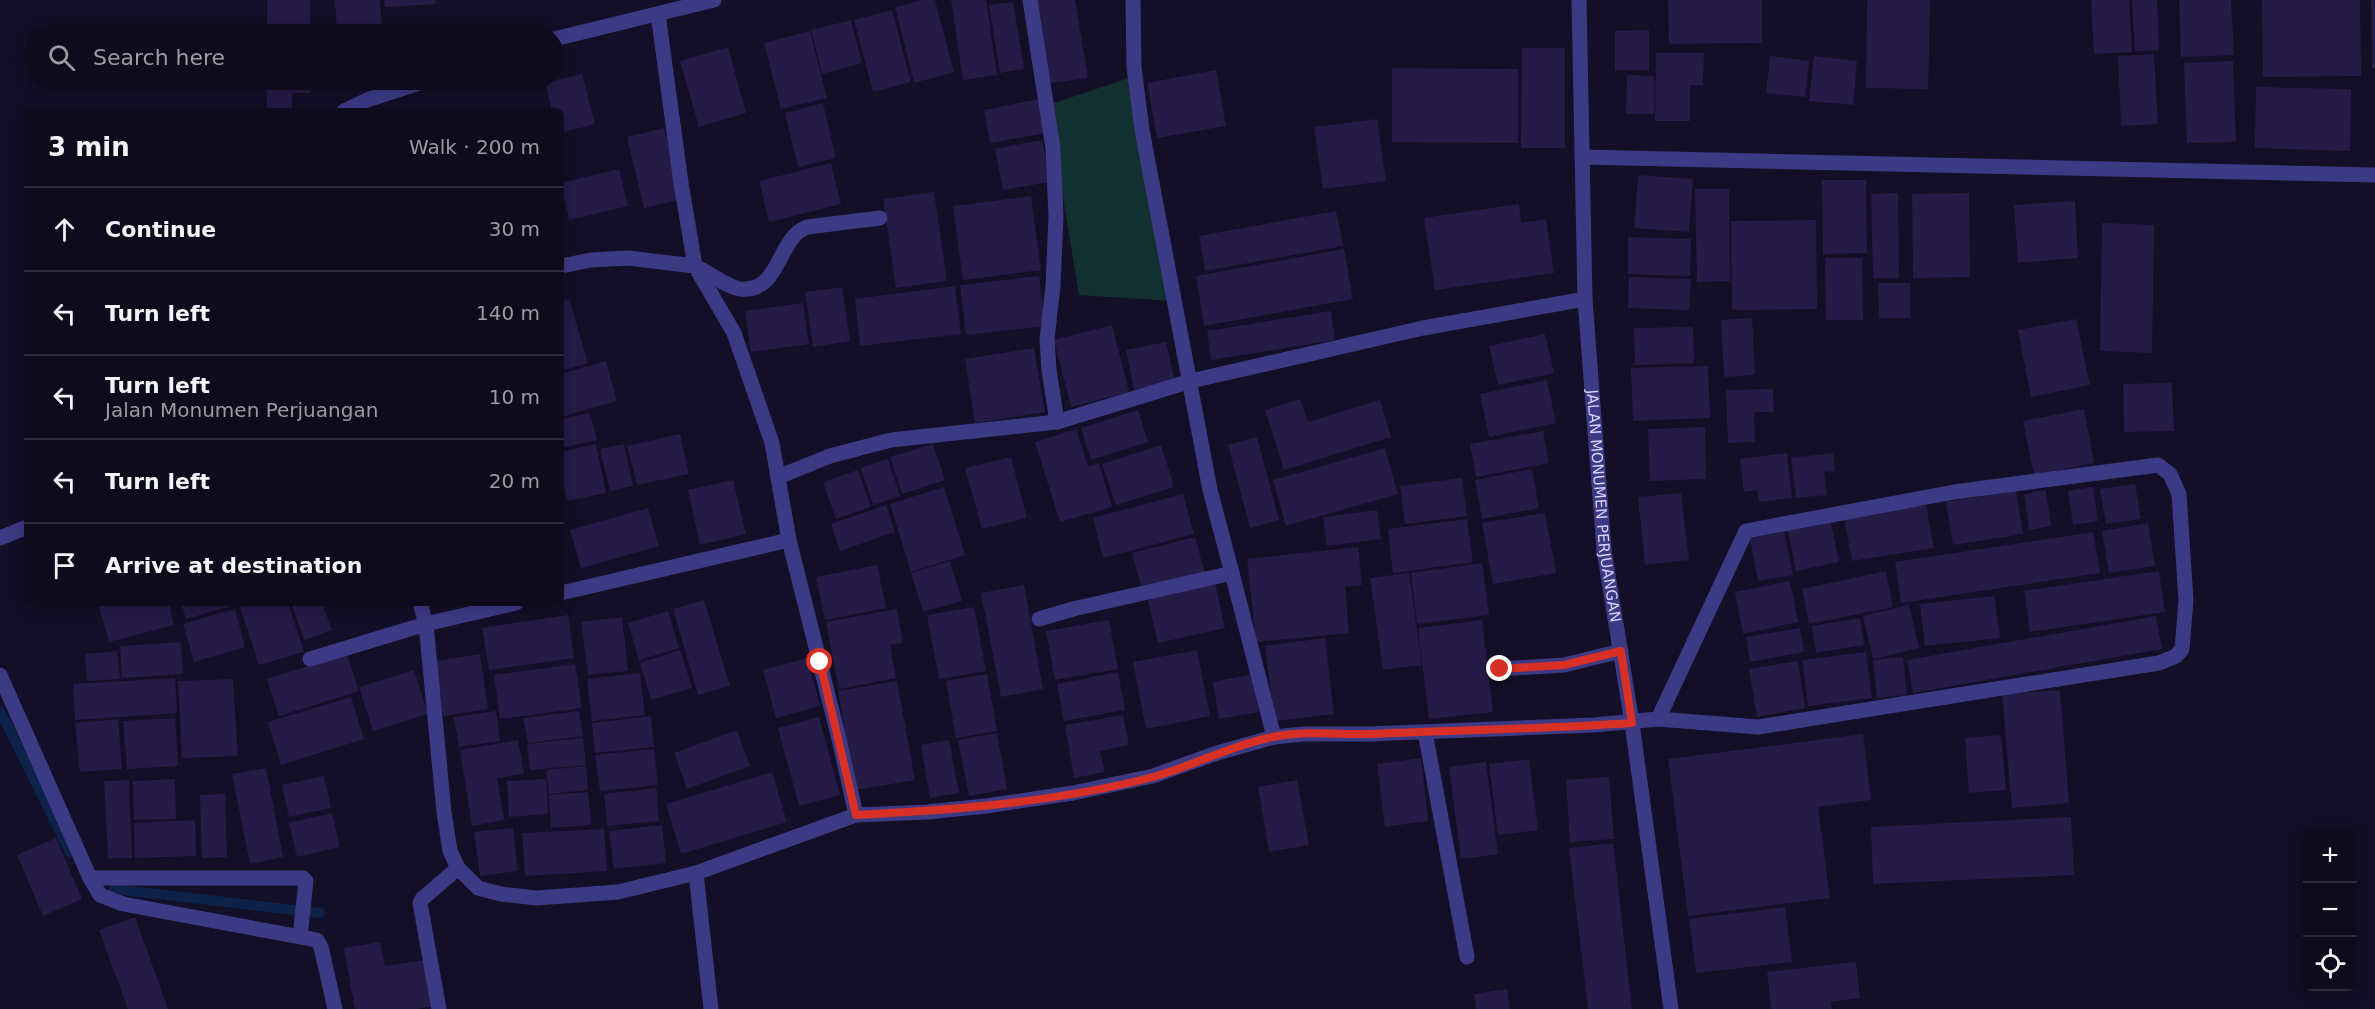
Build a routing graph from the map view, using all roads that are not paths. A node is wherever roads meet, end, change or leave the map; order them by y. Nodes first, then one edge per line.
1 (714, 0) edge
2 (1030, 0) edge
3 (1133, 0) edge
4 (1579, 0) edge
5 (658, 14) junction
6 (564, 37) edge
7 (398, 90) edge
8 (350, 108) edge
9 (1582, 158) junction
10 (2375, 175) edge
11 (880, 218) dead end
12 (564, 265) edge
13 (695, 266) junction
14 (1585, 299) junction
15 (1191, 381) junction
16 (1057, 422) junction
17 (778, 477) junction
18 (24, 528) edge
19 (0, 538) edge
20 (789, 540) junction
21 (1232, 573) junction
22 (564, 592) edge
23 (421, 606) edge
24 (503, 606) edge
25 (1039, 619) dead end
26 (426, 624) junction
27 (1621, 651) junction
28 (310, 660) dead end
29 (1500, 669) dead end
30 (0, 675) edge
31 (1658, 719) junction
32 (1632, 723) junction
33 (1425, 732) junction
34 (1274, 736) junction
35 (856, 815) junction
36 (458, 868) junction
37 (696, 873) junction
38 (90, 878) junction
39 (301, 934) junction
40 (1467, 957) dead end
41 (335, 1009) edge
42 (439, 1009) edge
43 (711, 1009) edge
44 (1671, 1009) edge

1 - 5 street
2 - 16 street
3 - 15 street
4 - 9 street, JALAN MONUMEN PERJUANGAN
5 - 6 street
5 - 13 street
7 - 8 street
9 - 10 street
9 - 14 street, JALAN MONUMEN PERJUANGAN
11 - 13 street
12 - 13 street
13 - 17 street
14 - 15 street
14 - 27 street, JALAN MONUMEN PERJUANGAN
15 - 16 street
15 - 21 street
16 - 17 street
17 - 20 street
18 - 19 street
20 - 22 street
20 - 35 street
21 - 25 street
21 - 34 street
23 - 26 street
24 - 26 street
26 - 28 street
26 - 36 street
27 - 29 street
27 - 32 street, JALAN MONUMEN PERJUANGAN
30 - 38 street
31 - 31 street
31 - 32 street
32 - 33 street
32 - 44 street, JALAN MONUMEN PERJUANGAN
33 - 34 street
33 - 40 street
34 - 35 street
35 - 37 street
36 - 37 street
36 - 42 street
37 - 43 street
38 - 39 street
38 - 39 street
39 - 41 street

